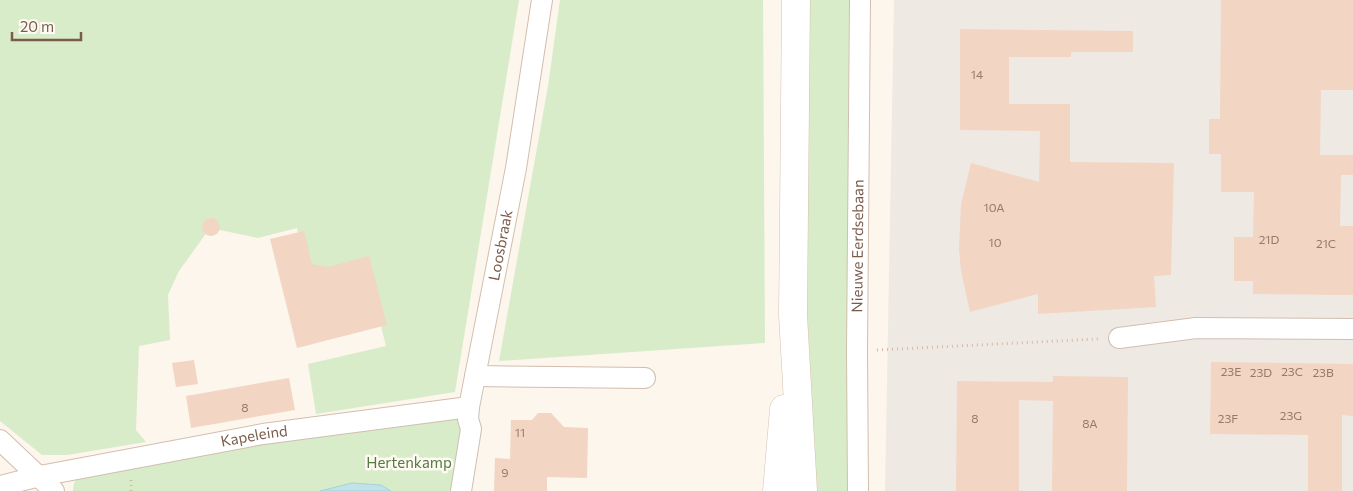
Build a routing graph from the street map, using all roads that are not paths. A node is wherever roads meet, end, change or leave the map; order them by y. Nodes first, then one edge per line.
1 (542, 0) edge
2 (796, 0) edge
3 (860, 0) edge
4 (793, 315) junction
5 (1353, 329) edge
6 (1119, 338) road end
7 (475, 376) junction
8 (645, 378) dead end
9 (469, 407) junction
10 (0, 440) edge
11 (40, 476) junction
12 (0, 486) edge
13 (54, 491) edge
14 (461, 491) edge
15 (777, 491) edge
16 (803, 491) edge
17 (858, 491) edge

1 - 7 street, Loosbraak
2 - 4 main road
3 - 17 street, Nieuwe Eerdsebaan
4 - 15 main road
4 - 16 main road
5 - 6 street
7 - 8 street
7 - 9 street, Loosbraak
9 - 11 street, Kapeleind
9 - 14 street, Loosbraak
10 - 11 street
11 - 12 street, Kapeleind
11 - 13 street

